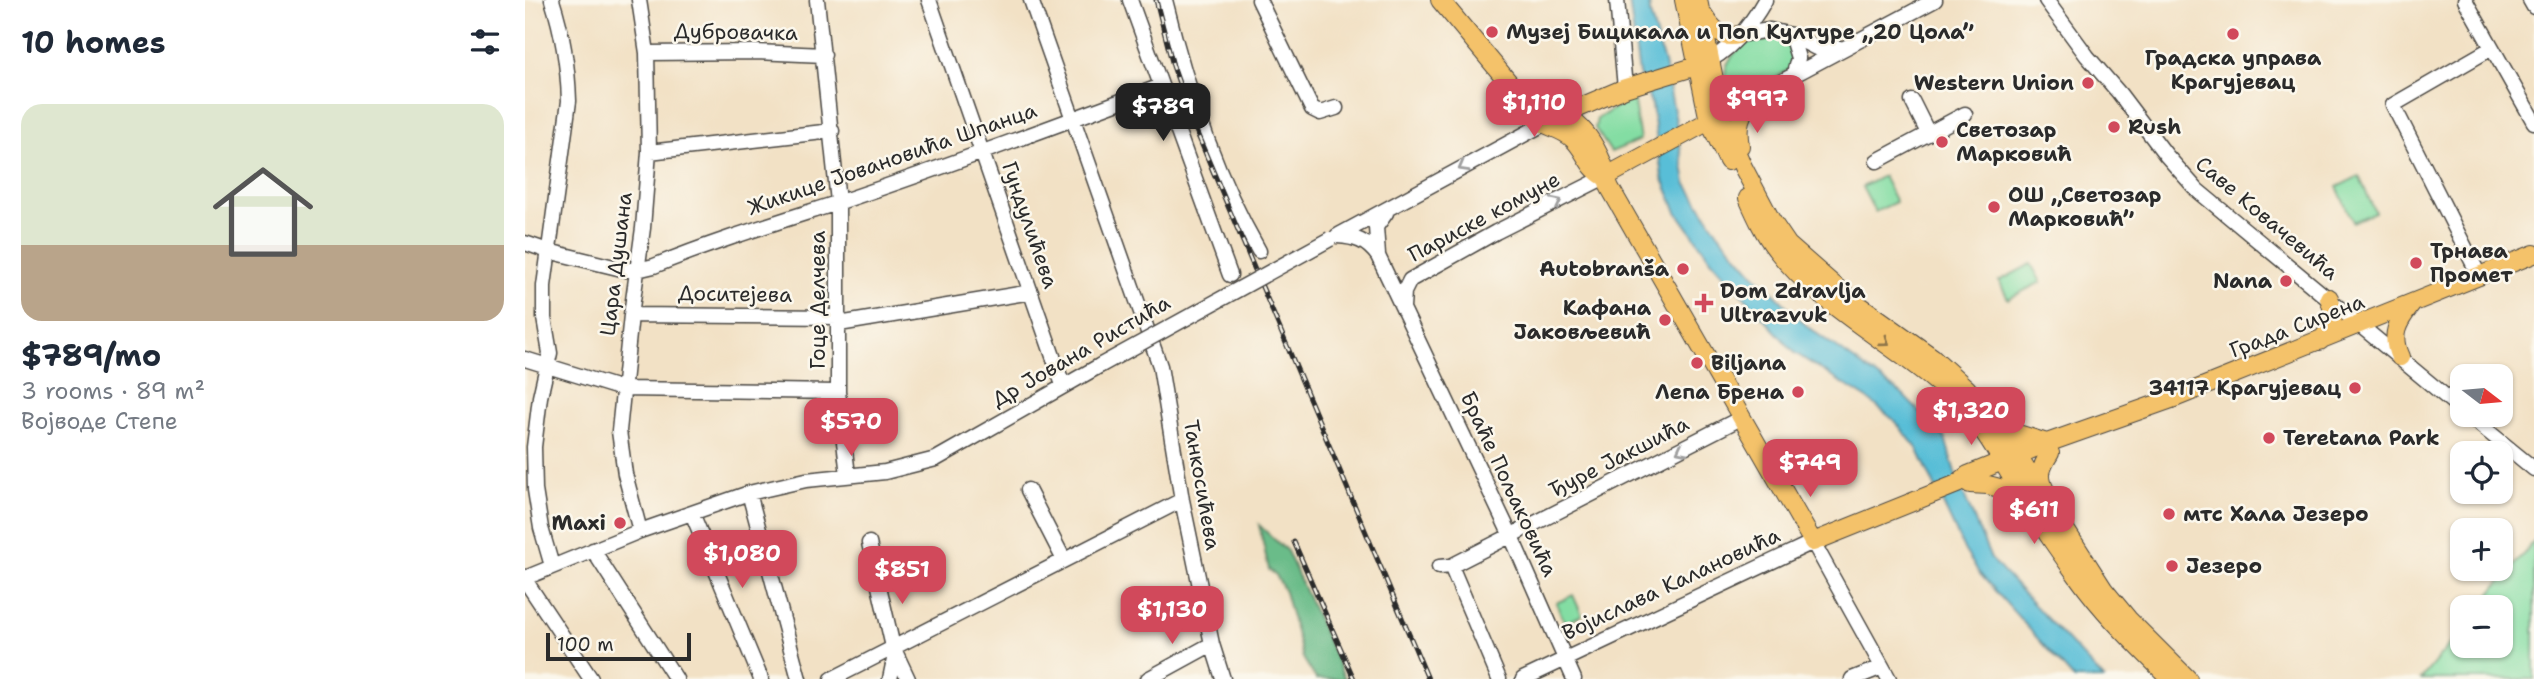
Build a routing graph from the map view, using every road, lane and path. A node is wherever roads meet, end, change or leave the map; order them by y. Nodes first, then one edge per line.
1 (552, 0) edge
2 (639, 0) edge
3 (817, 0) edge
4 (929, 0) edge
5 (1031, 0) edge
6 (1130, 0) edge
7 (1165, 0) edge
8 (1259, 0) edge
9 (1440, 0) edge
10 (1617, 0) edge
11 (1683, 0) edge
12 (1765, 0) edge
13 (1935, 0) edge
14 (2046, 0) edge
15 (2465, 0) edge
16 (2530, 0) edge
17 (1699, 4) edge
18 (2534, 7) edge
19 (1791, 35) junction
20 (1738, 36) junction
21 (1845, 48) junction
22 (2492, 48) junction
23 (647, 53) junction
24 (824, 54) junction
25 (1696, 66) junction
26 (1793, 77) junction
27 (1161, 86) junction
28 (1628, 87) junction
29 (1754, 97) junction
30 (1912, 102) dead end
31 (1527, 105) junction
32 (1336, 108) dead end
33 (1965, 114) dead end
34 (1715, 117) junction
35 (1074, 118) junction
36 (1570, 119) junction
37 (2534, 122) edge
38 (1545, 123) junction
39 (832, 131) junction
40 (1928, 133) junction
41 (1578, 144) junction
42 (649, 152) junction
43 (983, 152) junction
44 (1877, 161) dead end
45 (1743, 167) junction
46 (1605, 177) junction
47 (838, 202) junction
48 (1396, 204) junction
49 (1334, 237) junction
50 (525, 243) edge
51 (548, 251) junction
52 (1259, 251) dead end
53 (2534, 254) edge
54 (1378, 256) junction
55 (636, 270) junction
56 (1385, 272) junction
57 (1230, 275) dead end
58 (2480, 277) junction
59 (1410, 280) junction
60 (1031, 292) junction
61 (2329, 298) junction
62 (2411, 305) junction
63 (1403, 309) junction
64 (631, 314) junction
65 (839, 320) junction
66 (2362, 325) junction
67 (2319, 341) junction
68 (2400, 357) junction
69 (525, 359) edge
70 (547, 365) junction
71 (1063, 385) junction
72 (622, 389) junction
73 (838, 392) junction
74 (2450, 400) edge
75 (1968, 412) junction
76 (1741, 418) junction
77 (2483, 427) edge
78 (1999, 428) junction
79 (2049, 448) junction
80 (2013, 464) junction
81 (2534, 469) edge
82 (848, 475) junction
83 (1965, 481) junction
84 (1028, 490) dead end
85 (749, 493) junction
86 (2022, 494) junction
87 (1182, 500) junction
88 (692, 513) junction
89 (2054, 515) junction
90 (640, 531) junction
91 (1511, 536) junction
92 (869, 542) dead end
93 (1812, 542) junction
94 (593, 550) junction
95 (1064, 560) junction
96 (552, 566) junction
97 (525, 579) edge
98 (1212, 644) junction
99 (894, 651) junction
100 (1565, 659) junction
101 (1885, 673) edge
102 (591, 679) edge
103 (676, 679) edge
104 (761, 679) edge
105 (799, 679) edge
106 (832, 679) edge
107 (890, 679) edge
108 (908, 679) edge
109 (1148, 679) edge
110 (1223, 679) edge
111 (1499, 679) edge
112 (1523, 679) edge
113 (1574, 679) edge
114 (1852, 679) edge
115 (2171, 679) edge
116 (2188, 679) edge

1 - 51 street
2 - 23 street, Цара Душана
3 - 24 street, Гоце Делчева
4 - 43 street, Гундулићева
5 - 35 street, Танкосићева
6 - 27 street
7 - 52 street
8 - 32 street
9 - 31 main road
10 - 28 street
11 - 25 main road
12 - 20 street
13 - 21 street
14 - 61 street, Саве Ковачевића
15 - 22 street
16 - 18 street
17 - 20 main road
17 - 25 main road
19 - 20 street
19 - 21 street
19 - 26 street
20 - 25 street
21 - 26 street
22 - 37 street
22 - 58 street
23 - 24 street, Дубровачка
23 - 42 street, Цара Душана
24 - 39 street, Гоце Делчева
25 - 28 main road
25 - 34 main road
26 - 29 street
27 - 35 street, Жикице Јовановића Шпанца
27 - 57 street
28 - 36 main road
29 - 34 street
29 - 45 main road
30 - 40 street
31 - 36 main road
31 - 38 main road
33 - 40 street
34 - 45 main road
34 - 46 main road
34 -> 75 main road
35 - 43 street, Жикице Јовановића Шпанца
35 - 87 street, Танкосићева
36 - 38 street, Др Јована Ристића
36 - 41 main road
36 - 46 main road
38 - 41 main road
38 -> 48 street, Др Јована Ристића
39 - 42 street
39 - 47 street, Гоце Делчева
40 - 44 street
41 - 46 main road
42 - 55 street, Цара Душана
43 - 47 street, Жикице Јовановића Шпанца
43 - 60 street, Гундулићева
45 - 78 main road
59 -> 46 street, Париске комуне
46 - 76 main road
47 - 55 street, Жикице Јовановића Шпанца
47 - 65 street, Гоце Делчева
48 - 49 street, Др Јована Ристића
48 - 54 street
49 - 54 street
49 - 71 street, Др Јована Ристића, bridge
50 - 51 street
51 - 55 street
51 - 70 street
53 - 58 main road, Града Сирена
54 - 56 street, Браће Пољаковића
55 - 64 street, Цара Душана
56 - 59 street
56 - 63 street, Браће Пољаковића
58 - 62 main road, Града Сирена
59 - 63 street, Париске комуне
60 - 65 street, Доситејева
60 - 71 street, Гундулићева
61 - 66 street, Саве Ковачевића
61 - 67 main road
62 - 66 main road, Града Сирена
62 - 68 main road
63 - 91 street, Браће Пољаковића
64 - 65 street, Доситејева
64 - 72 street, Цара Душана
65 - 73 street, Гоце Делчева
66 - 67 main road, Града Сирена
66 - 68 street, Саве Ковачевића
67 - 79 main road, Града Сирена
68 - 74 street, Саве Ковачевића
69 - 70 street
70 - 72 street
70 - 96 street
71 - 82 street, Др Јована Ристића
72 - 73 street
72 - 90 street, Цара Душана
73 - 82 street, Гоце Делчева
75 - 80 main road
75 - 83 main road
76 -> 91 street, Ђуре Јакшића
76 - 93 main road
77 - 81 street
78 - 79 main road
78 - 80 main road
79 - 80 main road, Града Сирена
79 - 89 main road
80 - 83 main road, Војислава Калановића
80 - 86 main road
80 - 89 main road
82 - 85 street, Др Јована Ристића
83 - 86 main road
83 - 93 main road, Војислава Калановића
84 - 95 street
85 - 88 street, Др Јована Ристића
85 - 105 street
86 - 115 main road
87 - 95 street
87 - 98 street, Танкосићева
88 - 90 street, Др Јована Ристића
88 - 104 street
89 - 116 main road
90 - 94 street, Др Јована Ристића
91 - 100 street, Браће Пољаковића
91 - 111 street, Ђуре Јакшића
92 - 99 street
93 - 100 street, Војислава Калановића
93 - 101 street
94 - 96 street, Др Јована Ристића
94 - 103 street
95 - 99 street
96 - 97 street, Др Јована Ристића
97 - 102 street
98 - 109 street
98 - 110 street, Танкосићева
99 - 106 street
99 - 107 street
99 - 108 street
100 - 112 street, Војислава Калановића
100 - 113 street, Браће Пољаковића
101 - 114 street

